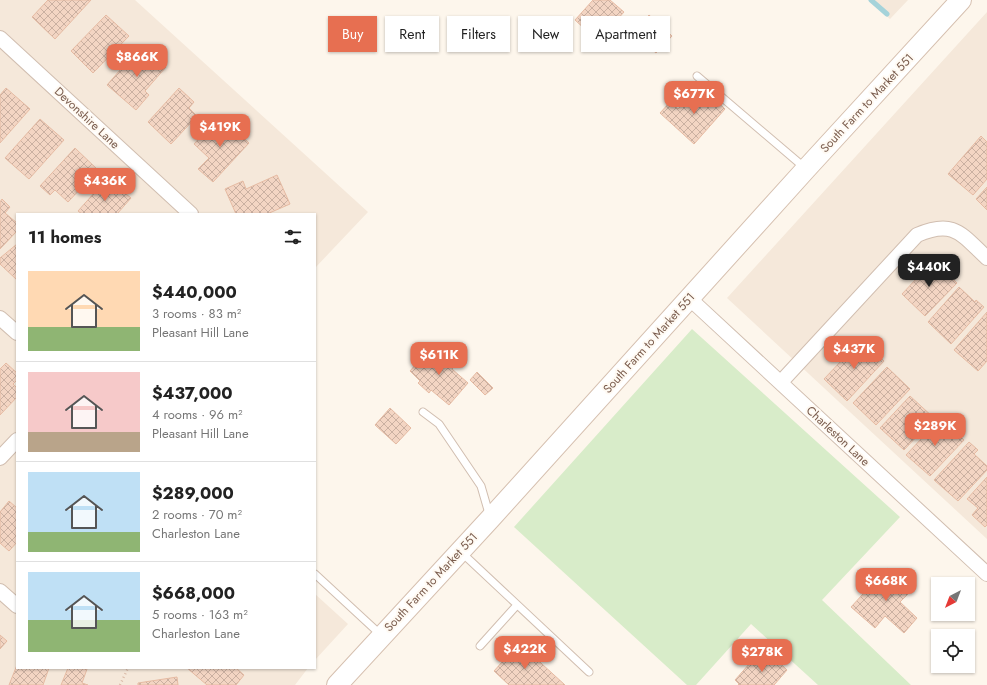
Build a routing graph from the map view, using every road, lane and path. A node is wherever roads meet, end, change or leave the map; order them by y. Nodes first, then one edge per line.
1 (961, 0) edge
2 (0, 38) edge
3 (698, 76) dead end
4 (806, 169) junction
5 (190, 213) edge
6 (987, 258) edge
7 (689, 298) junction
8 (0, 318) edge
9 (16, 332) edge
10 (781, 382) junction
11 (423, 412) dead end
12 (16, 441) edge
13 (0, 458) edge
14 (490, 519) junction
15 (460, 551) junction
16 (987, 574) edge
17 (316, 575) edge
18 (0, 591) edge
19 (16, 605) edge
20 (517, 605) junction
21 (382, 636) junction
22 (480, 646) dead end
23 (128, 669) edge
24 (589, 672) dead end
25 (120, 685) edge
26 (337, 685) edge

1 - 4 main road, South Farm to Market 551
2 - 5 street, Devonshire Lane
3 - 4 lane
4 - 7 main road, South Farm to Market 551
6 - 10 street
7 - 10 street, Charleston Lane
7 - 14 main road, South Farm to Market 551
8 - 9 street
10 - 16 street, Charleston Lane
11 - 14 lane
12 - 13 street
14 - 15 main road, South Farm to Market 551
15 - 20 lane
15 - 21 main road, South Farm to Market 551
17 - 21 lane
18 - 19 street
20 - 22 lane
20 - 24 lane
21 - 26 main road, South Farm to Market 551
23 - 25 path

